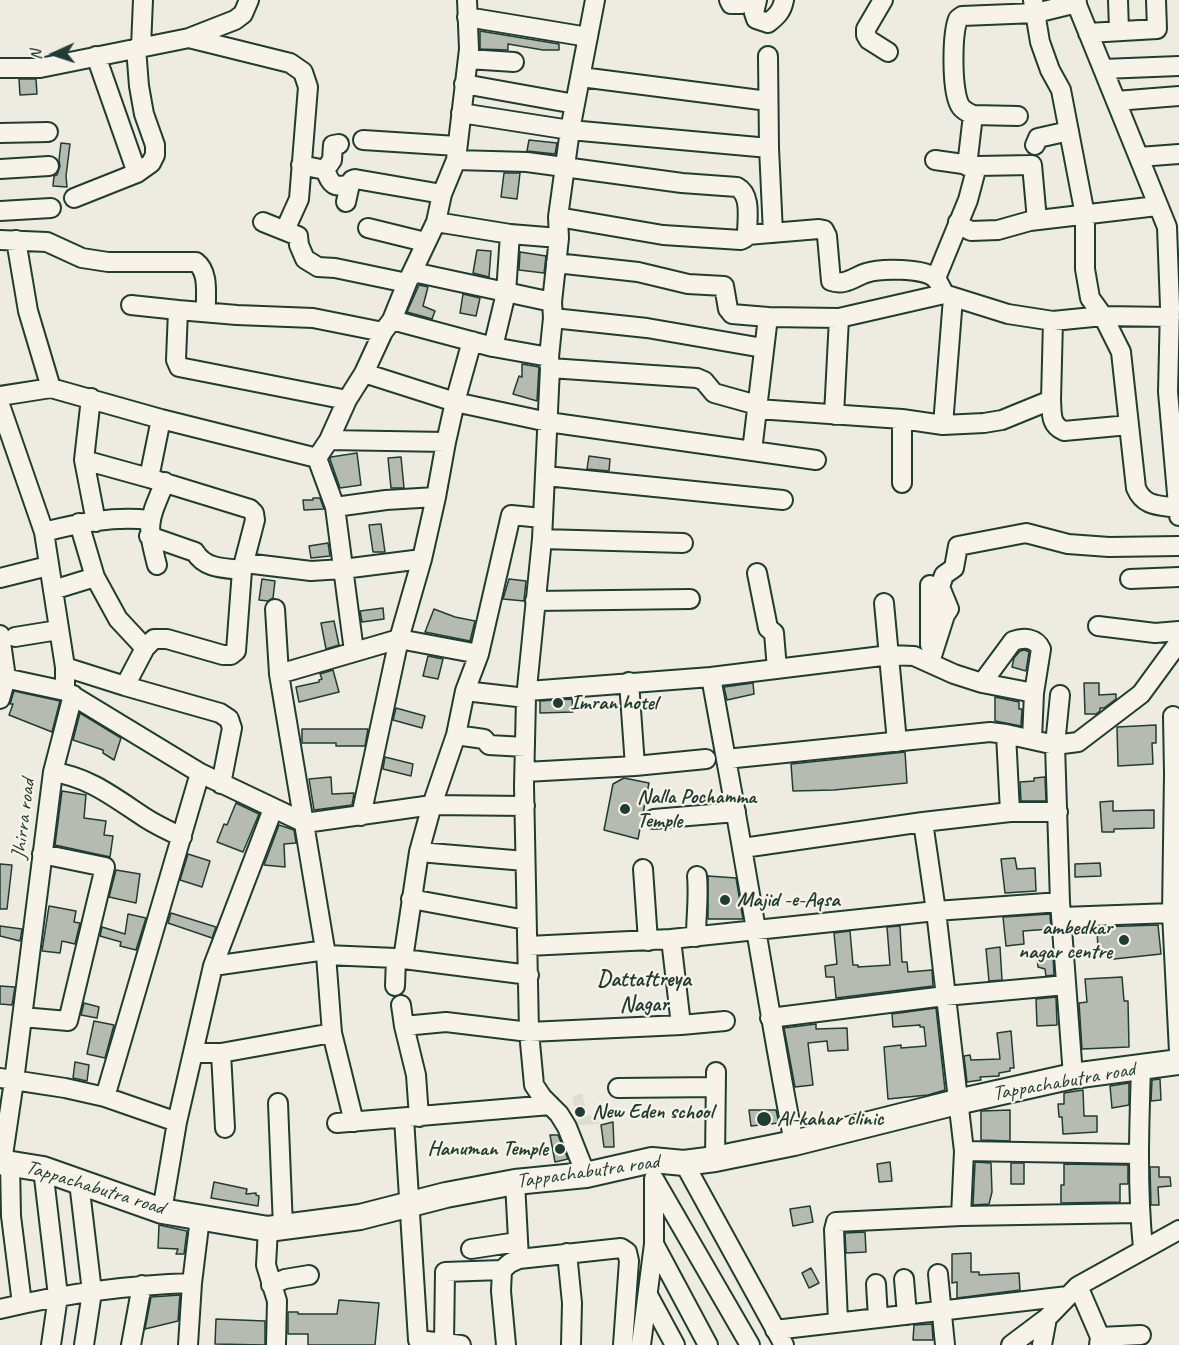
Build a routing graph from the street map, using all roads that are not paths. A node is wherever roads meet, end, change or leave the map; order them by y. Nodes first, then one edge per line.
1 (143, 0) edge
2 (249, 0) edge
3 (595, 0) edge
4 (729, 0) edge
5 (743, 0) edge
6 (757, 0) edge
7 (783, 0) edge
8 (883, 0) edge
9 (1118, 0) edge
10 (1156, 0) edge
11 (1076, 2) edge
12 (1034, 7) edge
13 (467, 9) edge
14 (1119, 30) junction
15 (1088, 33) junction
16 (588, 37) junction
17 (189, 38) junction
18 (138, 48) junction
19 (888, 52) dead end
20 (96, 56) junction
21 (768, 56) dead end
22 (468, 59) junction
23 (514, 62) dead end
24 (1179, 66) edge
25 (0, 68) edge
26 (1103, 69) junction
27 (581, 77) junction
28 (464, 84) junction
29 (1179, 96) edge
30 (1116, 100) junction
31 (768, 101) junction
32 (575, 104) junction
33 (461, 113) junction
34 (973, 115) junction
35 (1017, 116) dead end
36 (570, 130) junction
37 (1069, 131) junction
38 (48, 132) dead end
39 (0, 133) edge
40 (363, 140) dead end
41 (339, 144) dead end
42 (1035, 145) dead end
43 (769, 148) junction
44 (457, 153) junction
45 (1179, 154) edge
46 (1139, 157) junction
47 (935, 160) dead end
48 (301, 165) junction
49 (49, 166) dead end
50 (565, 166) junction
51 (972, 166) junction
52 (0, 169) edge
53 (325, 170) junction
54 (136, 173) junction
55 (350, 184) junction
56 (442, 194) junction
57 (74, 198) dead end
58 (346, 202) dead end
59 (1157, 206) junction
60 (51, 208) dead end
61 (0, 211) edge
62 (1085, 215) junction
63 (558, 217) junction
64 (1037, 220) junction
65 (263, 222) dead end
66 (436, 222) junction
67 (957, 222) junction
68 (1173, 227) edge
69 (368, 228) dead end
70 (285, 230) junction
71 (774, 233) junction
72 (510, 234) junction
73 (747, 235) junction
74 (559, 238) junction
75 (8, 240) edge
76 (425, 242) junction
77 (556, 263) junction
78 (410, 278) junction
79 (944, 290) junction
80 (506, 293) junction
81 (131, 305) dead end
82 (178, 310) junction
83 (552, 310) junction
84 (1173, 310) edge
85 (206, 312) junction
86 (1103, 316) junction
87 (768, 317) junction
88 (839, 318) junction
89 (1053, 321) junction
90 (388, 326) junction
91 (472, 341) junction
92 (493, 347) junction
93 (764, 348) junction
94 (550, 363) junction
95 (364, 373) junction
96 (51, 388) junction
97 (1173, 392) edge
98 (0, 396) edge
99 (91, 398) junction
100 (347, 400) junction
101 (1052, 400) junction
102 (455, 402) junction
103 (0, 405) edge
104 (757, 407) junction
105 (834, 415) junction
106 (161, 419) junction
107 (902, 419) junction
108 (548, 422) junction
109 (943, 425) junction
110 (1130, 425) junction
111 (329, 440) junction
112 (446, 442) junction
113 (752, 451) junction
114 (317, 458) junction
115 (84, 460) junction
116 (816, 460) dead end
117 (1176, 469) edge
118 (546, 476) junction
119 (157, 480) junction
120 (902, 483) dead end
121 (436, 497) junction
122 (783, 500) dead end
123 (335, 507) junction
124 (1178, 512) edge
125 (542, 518) junction
126 (87, 523) junction
127 (149, 528) junction
128 (44, 532) junction
129 (542, 539) junction
130 (683, 543) dead end
131 (1179, 546) edge
132 (422, 559) junction
133 (157, 565) dead end
134 (48, 566) junction
135 (243, 567) junction
136 (343, 569) junction
137 (758, 573) dead end
138 (95, 577) junction
139 (1179, 577) edge
140 (0, 578) edge
141 (1130, 579) dead end
142 (930, 585) dead end
143 (53, 590) junction
144 (690, 599) dead end
145 (535, 601) junction
146 (884, 603) dead end
147 (275, 609) dead end
148 (1098, 626) dead end
149 (58, 630) junction
150 (1179, 631) edge
151 (8, 636) edge
152 (399, 639) junction
153 (1179, 642) edge
154 (145, 648) junction
155 (354, 651) junction
156 (479, 654) junction
157 (890, 655) junction
158 (930, 662) junction
159 (65, 667) junction
160 (777, 669) junction
161 (279, 674) junction
162 (3, 677) edge
163 (711, 677) junction
164 (629, 682) junction
165 (982, 683) junction
166 (125, 686) junction
167 (465, 691) junction
168 (69, 693) junction
169 (1034, 693) junction
170 (527, 694) junction
171 (1060, 695) dead end
172 (0, 699) edge
173 (1173, 716) dead end
174 (1006, 734) junction
175 (456, 735) junction
176 (1032, 739) junction
177 (897, 742) junction
178 (1055, 745) junction
179 (525, 747) junction
180 (706, 759) dead end
181 (726, 759) junction
182 (635, 766) junction
183 (53, 772) junction
184 (200, 772) junction
185 (525, 772) junction
186 (1176, 774) edge
187 (221, 784) junction
188 (432, 805) junction
189 (525, 806) junction
190 (273, 809) junction
191 (736, 812) junction
192 (1010, 812) junction
193 (1058, 812) junction
194 (361, 816) junction
195 (654, 819) dead end
196 (923, 822) junction
197 (305, 823) junction
198 (182, 837) junction
199 (743, 848) junction
200 (419, 852) junction
201 (42, 854) junction
202 (1176, 858) edge
203 (525, 861) junction
204 (643, 869) dead end
205 (697, 876) dead end
206 (411, 899) junction
207 (1061, 910) junction
208 (936, 911) junction
209 (1172, 913) junction
210 (526, 920) junction
211 (758, 930) junction
212 (696, 937) junction
213 (671, 939) junction
214 (648, 941) junction
215 (528, 946) junction
216 (326, 952) junction
217 (400, 959) junction
218 (213, 966) junction
219 (529, 975) junction
220 (1066, 984) junction
221 (394, 986) dead end
222 (945, 996) junction
223 (401, 1005) dead end
224 (22, 1017) junction
225 (770, 1018) junction
226 (725, 1021) dead end
227 (681, 1025) junction
228 (404, 1026) junction
229 (529, 1032) junction
230 (332, 1033) junction
231 (1179, 1052) edge
232 (194, 1053) junction
233 (221, 1053) junction
234 (1179, 1062) edge
235 (1142, 1068) junction
236 (1074, 1076) junction
237 (7, 1080) edge
238 (618, 1088) dead end
239 (105, 1097) junction
240 (957, 1102) junction
241 (278, 1103) dead end
242 (550, 1105) junction
243 (412, 1117) junction
244 (177, 1122) junction
245 (225, 1128) dead end
246 (794, 1143) junction
247 (964, 1151) junction
248 (1138, 1154) junction
249 (715, 1159) junction
250 (4, 1162) edge
251 (684, 1163) junction
252 (43, 1169) junction
253 (653, 1169) junction
254 (586, 1175) junction
255 (79, 1182) junction
256 (515, 1182) junction
257 (409, 1203) junction
258 (162, 1210) junction
259 (1139, 1213) junction
260 (961, 1216) junction
261 (5, 1217) edge
262 (200, 1218) junction
263 (276, 1228) junction
264 (1179, 1230) edge
265 (654, 1244) junction
266 (1143, 1248) junction
267 (471, 1249) dead end
268 (518, 1251) junction
269 (567, 1253) junction
270 (9, 1260) edge
271 (502, 1270) junction
272 (938, 1274) dead end
273 (309, 1275) dead end
274 (904, 1279) dead end
275 (192, 1283) junction
276 (876, 1284) dead end
277 (142, 1285) junction
278 (271, 1285) junction
279 (1073, 1291) junction
280 (92, 1292) junction
281 (648, 1294) junction
282 (58, 1296) junction
283 (444, 1302) junction
284 (416, 1303) junction
285 (22, 1304) junction
286 (0, 1309) edge
287 (942, 1312) junction
288 (907, 1315) junction
289 (878, 1318) junction
290 (1047, 1318) junction
291 (838, 1322) junction
292 (1141, 1335) dead end
293 (780, 1338) edge
294 (1100, 1341) edge
295 (453, 1344) edge
296 (51, 1345) edge
297 (84, 1345) edge
298 (131, 1345) edge
299 (188, 1345) edge
300 (276, 1345) edge
301 (506, 1345) edge
302 (571, 1345) edge
303 (623, 1345) edge
304 (641, 1345) edge
305 (675, 1345) edge
306 (708, 1345) edge
307 (750, 1345) edge
308 (945, 1345) edge
309 (1011, 1345) edge
310 (1042, 1345) edge

1 - 18 street
2 - 17 street
3 - 16 street
4 - 5 street
6 - 7 street
8 - 19 street
9 - 14 street
10 - 14 street
11 - 12 street
11 - 15 street
12 - 34 street
12 - 37 street
13 - 16 street
13 - 22 street
14 - 15 street
15 - 26 street
16 - 27 street
17 - 18 street
17 - 48 street
18 - 20 street
18 - 54 street
20 - 25 street
20 - 54 street
21 - 31 street
22 - 23 street
22 - 28 street
24 - 26 street
26 - 30 street
27 - 31 street
27 - 32 street
28 - 32 street
28 - 33 street
29 - 30 street
30 - 46 street
31 - 43 street
32 - 36 street
33 - 36 street
33 - 44 street
34 - 35 street
34 - 51 street
36 - 43 street
36 - 50 street
37 - 42 street
37 - 62 street
38 - 39 street
40 - 44 street
41 - 53 street
43 - 71 street
44 - 50 street
44 - 56 street
45 - 46 street
46 - 59 street
47 - 51 street
48 - 53 street
48 - 70 street
49 - 52 street
50 - 63 street
50 - 73 street
51 - 64 street
51 - 67 street
53 - 55 street
54 - 57 street
55 - 56 street
55 - 58 street
56 - 66 street
59 - 62 street
59 - 68 street
60 - 61 street
62 - 64 street
62 - 86 street
63 - 73 street
63 - 74 street
64 - 67 street
65 - 70 street
66 - 72 street
66 - 76 street
67 - 79 street
68 - 84 street
69 - 76 street
70 - 78 street
71 - 73 street
71 - 79 street
72 - 74 street
72 - 80 street
74 - 77 street
75 - 85 street
75 - 96 street
76 - 78 street
77 - 83 street
77 - 87 street
78 - 80 street
78 - 90 street
79 - 88 street
79 - 89 street
79 - 109 street
80 - 83 street
80 - 92 street
81 - 82 street
82 - 85 street
82 - 100 street
83 - 93 street
83 - 94 street
84 - 86 street
84 - 97 street
85 - 90 street
86 - 89 street
86 - 110 street
87 - 88 street
87 - 93 street
88 - 105 street
89 - 101 street
90 - 91 street
90 - 95 street
91 - 92 street
91 - 102 street
92 - 94 street
93 - 104 street
94 - 104 street
94 - 108 street
95 - 100 street
95 - 102 street
96 - 98 street
96 - 99 street
97 - 117 street
99 - 106 street
99 - 115 street
100 - 111 street
101 - 109 street
101 - 110 street
102 - 108 street
102 - 112 street
103 - 128 street, Jhirra road
104 - 105 street
104 - 113 street
105 - 107 street
106 - 114 street
106 - 119 street
107 - 109 street
107 - 120 street
108 - 113 street
108 - 118 street
110 - 124 street
111 - 112 street
111 - 114 street
112 - 121 street
113 - 116 street
114 - 123 street
115 - 119 street
115 - 126 street
117 - 124 street
118 - 122 street
118 - 125 street
119 - 127 street
119 - 135 street
121 - 123 street
121 - 132 street
123 - 136 street
125 - 129 street
125 - 156 street
126 - 127 street
126 - 128 street
126 - 138 street
127 - 133 street
127 - 135 street
128 - 134 street, Jhirra road
129 - 130 street
129 - 145 street
131 - 158 street
132 - 136 street
132 - 152 street
134 - 140 street
134 - 143 street, Jhirra road
135 - 136 street
135 - 154 street
136 - 155 street
137 - 160 street
138 - 143 street
138 - 154 street
139 - 141 street
142 - 158 street
143 - 149 street, Jhirra road
144 - 145 street
145 - 170 street
146 - 157 street
147 - 161 street
148 - 150 street
149 - 151 street
149 - 159 street, Jhirra road
151 - 162 street
152 - 155 street
152 - 156 street
152 - 194 street
153 - 178 street
154 - 166 street
155 - 161 street
156 - 167 street
157 - 158 street
157 - 160 street
157 - 177 street
158 - 165 street
159 - 166 street
159 - 168 street, Jhirra road
160 - 163 street
161 - 197 street
162 - 168 street
162 - 172 street
163 - 164 street
163 - 181 street
164 - 170 street
164 - 182 street
165 - 169 street
165 - 169 street
166 - 187 street
167 - 170 street
167 - 175 street
168 - 183 street, Jhirra road
168 - 184 street
169 - 176 street
170 - 179 street
171 - 178 street
173 - 186 street
174 - 176 street
174 - 177 street
174 - 192 street
175 - 179 street
175 - 188 street
176 - 178 street
177 - 181 street
178 - 193 street
179 - 185 street
180 - 182 street
181 - 191 street
182 - 185 street
183 - 198 street
183 - 201 street, Jhirra road
184 - 187 street
184 - 198 street
185 - 189 street
186 - 202 street
187 - 190 street
188 - 189 street
188 - 194 street
188 - 200 street
189 - 203 street
190 - 197 street
190 - 218 street
191 - 195 street
191 - 199 street
192 - 193 street
192 - 196 street
193 - 207 street
194 - 197 street
196 - 199 street
196 - 208 street
197 - 216 street
198 - 239 street
199 - 211 street
200 - 203 street
200 - 206 street
201 - 224 street, Jhirra road
201 - 224 street
202 - 209 street
203 - 210 street
204 - 214 street
205 - 212 street
206 - 210 street
206 - 217 street
207 - 208 street
207 - 209 street
207 - 220 street
208 - 211 street
208 - 222 street
209 - 231 street
210 - 215 street
211 - 212 street
211 - 225 street
212 - 213 street
213 - 214 street
213 - 227 street
214 - 215 street
215 - 219 street
216 - 217 street
216 - 218 street
216 - 230 street
217 - 219 street
217 - 221 street
218 - 232 street
219 - 229 street
220 - 222 street
220 - 236 street
222 - 225 street
222 - 240 street
223 - 228 street
224 - 237 street, Jhirra road
225 - 246 street
226 - 227 street
227 - 229 street
228 - 229 street
228 - 243 street
229 - 242 street
230 - 233 street
230 - 243 street
232 - 233 street
232 - 244 street
233 - 245 street
234 - 235 main road, Tappachabutra road
235 - 236 main road, Tappachabutra road
235 - 248 street
236 - 240 main road, Tappachabutra road
237 - 239 street
237 - 250 street, Jhirra road
238 - 249 street
239 - 244 street
240 - 246 main road, Tappachabutra road
240 - 247 street
241 - 263 street
242 - 243 street
242 - 254 street
243 - 257 street
244 - 258 street
246 - 249 main road, Tappachabutra road
247 - 248 street
247 - 260 street
248 - 259 street
249 - 251 main road, Tappachabutra road
250 - 252 main road, Tappachabutra road
250 - 261 street, Jhirra road
251 - 253 main road, Tappachabutra road
251 - 293 street
252 - 255 main road, Tappachabutra road
252 - 282 street
253 - 254 main road, Tappachabutra road
253 - 265 street
253 - 307 street
254 - 256 main road, Tappachabutra road
255 - 258 main road, Tappachabutra road
255 - 280 street
256 - 257 main road, Tappachabutra road
256 - 268 street
257 - 263 main road, Tappachabutra road
257 - 284 street
258 - 262 main road, Tappachabutra road
259 - 260 street
259 - 266 street
260 - 291 street
261 - 270 street, Jhirra road
262 - 263 main road, Tappachabutra road
262 - 275 street
263 - 278 street
264 - 266 street
265 - 281 street
265 - 306 street
266 - 279 street
267 - 268 street
268 - 269 street
268 - 271 street
269 - 302 street
269 - 303 street
270 - 285 street, Jhirra road
271 - 283 street
271 - 301 street
272 - 287 street
273 - 278 street
274 - 288 street
275 - 277 street
275 - 299 street
276 - 289 street
277 - 280 street
277 - 298 street
278 - 300 street
279 - 287 street
279 - 290 street
279 - 294 street
280 - 282 street
280 - 297 street
281 - 304 street
281 - 305 street
282 - 285 street
282 - 296 street
283 - 284 street
283 - 295 street
284 - 295 street
285 - 286 street
287 - 288 street
287 - 308 street
288 - 289 street
289 - 291 street
290 - 309 street
290 - 310 street
291 - 293 street
292 - 294 street

